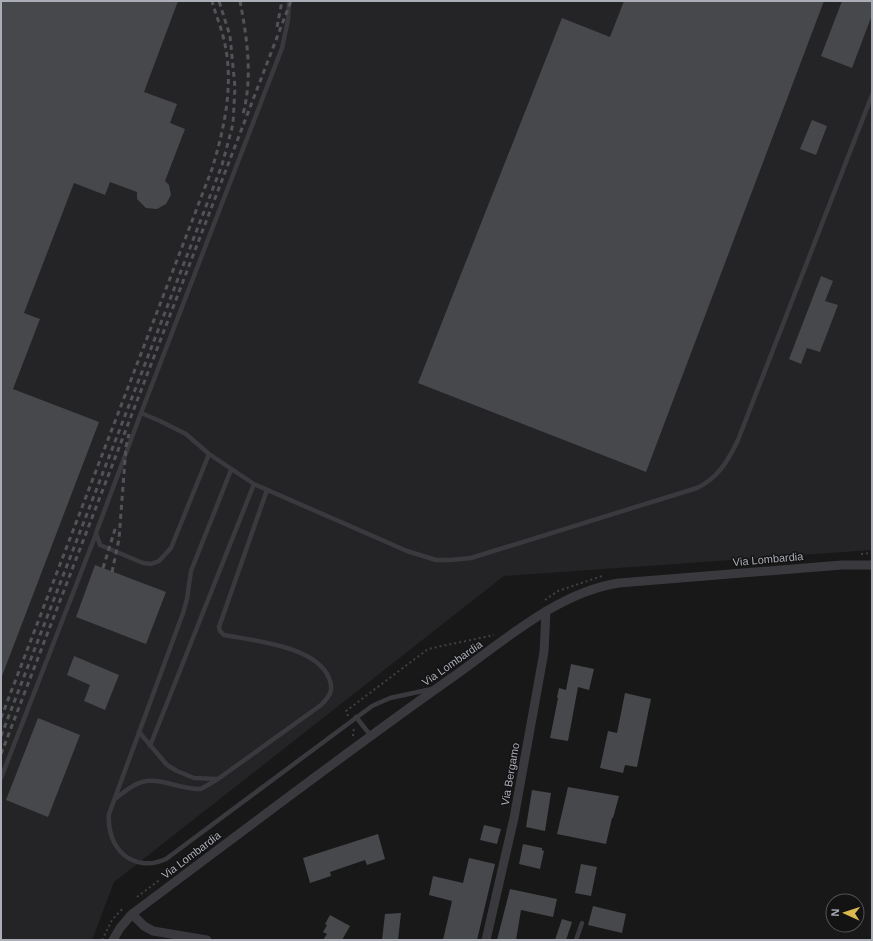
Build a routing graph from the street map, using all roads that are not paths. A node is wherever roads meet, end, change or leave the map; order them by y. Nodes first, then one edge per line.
1 (289, 1) edge
2 (872, 95) edge
3 (141, 413) junction
4 (209, 454) junction
5 (231, 470) junction
6 (254, 484) junction
7 (267, 490) junction
8 (96, 533) junction
9 (872, 564) edge
10 (542, 608) junction
11 (437, 688) junction
12 (356, 717) junction
13 (139, 732) junction
14 (371, 736) junction
15 (150, 746) junction
16 (1, 778) edge
17 (218, 779) junction
18 (114, 800) junction
19 (132, 914) junction
20 (582, 923) dead end
21 (113, 940) edge
22 (207, 940) edge
23 (486, 940) edge
24 (576, 940) edge

1 - 3 lane
2 - 7 lane
3 - 4 lane
3 - 8 lane
4 - 5 lane
4 - 8 lane
5 - 6 lane
5 - 13 lane
6 - 7 lane
6 - 15 lane
7 - 17 lane
8 - 16 lane
9 - 10 street, Via Lombardia
10 - 11 street, Via Lombardia
10 - 23 street, Via Bergamo
11 - 12 lane
11 - 14 street, Via Lombardia
12 - 14 lane
12 - 18 lane
13 - 15 lane
13 - 18 lane
14 - 19 street, Via Lombardia
15 - 17 lane
17 - 18 lane
19 - 21 street, Via Lombardia
19 - 22 street
20 - 24 lane

